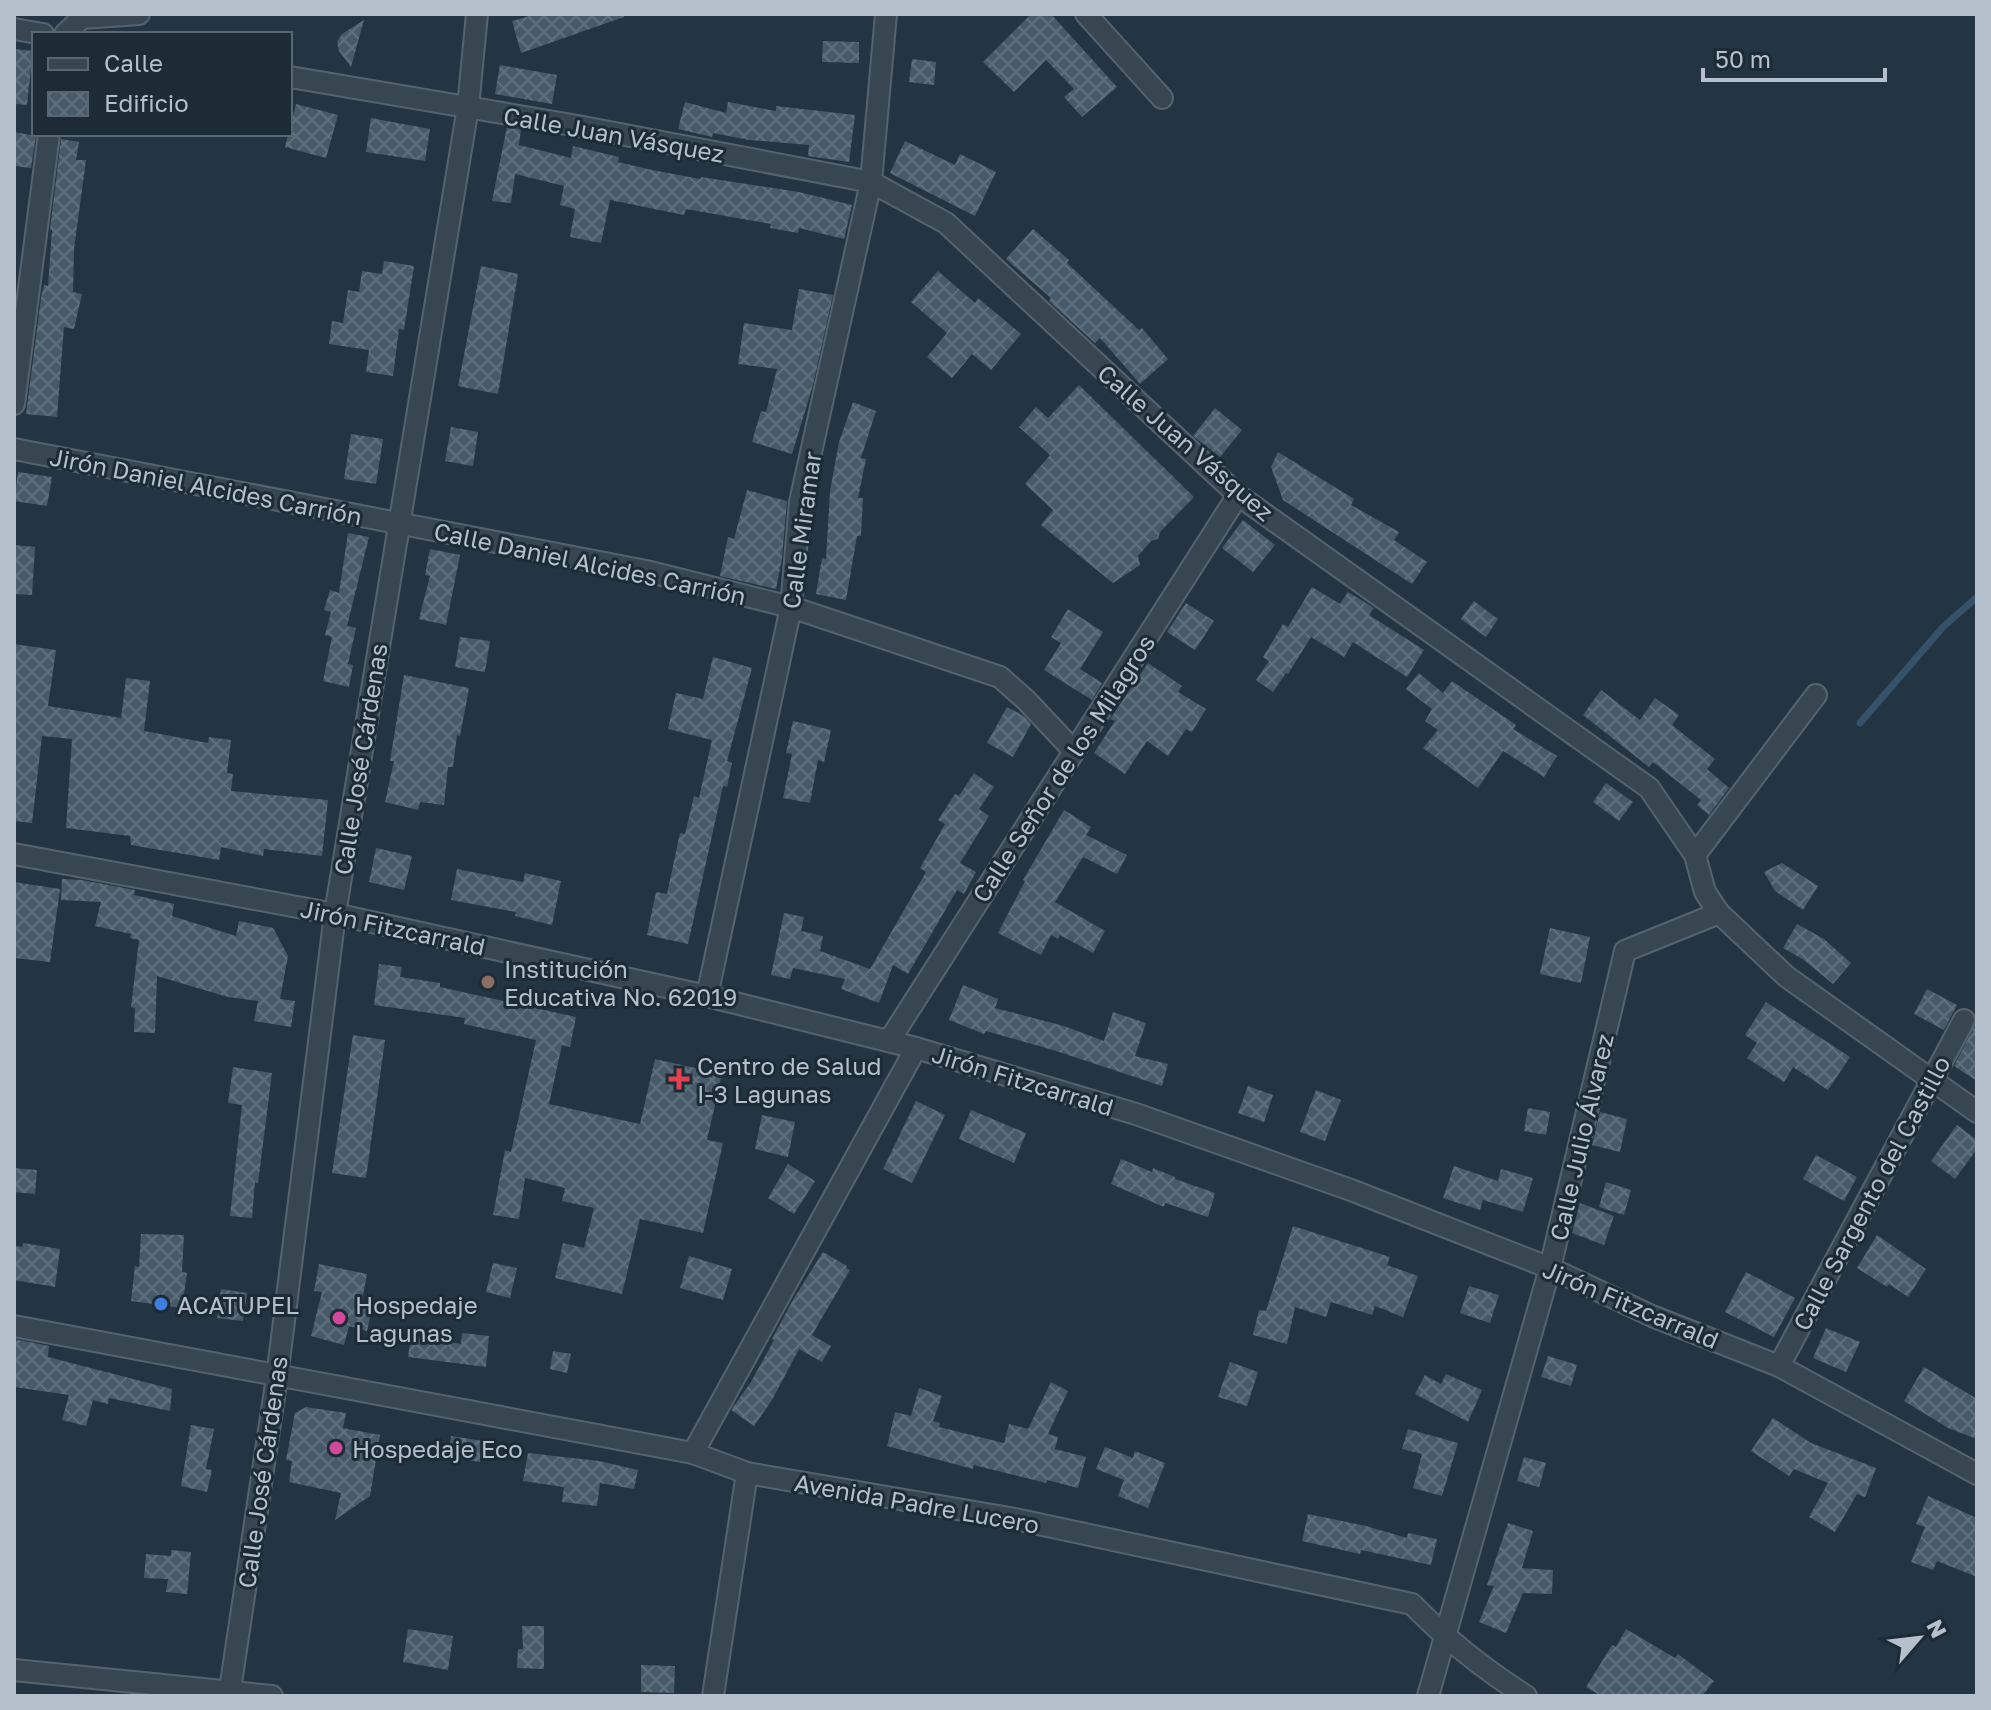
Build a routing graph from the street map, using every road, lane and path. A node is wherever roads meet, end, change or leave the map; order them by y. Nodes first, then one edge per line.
1 (139, 14) edge
2 (477, 14) edge
3 (886, 14) edge
4 (1086, 14) edge
5 (66, 32) edge
6 (292, 77) edge
7 (1162, 98) dead end
8 (468, 107) junction
9 (49, 136) edge
10 (871, 182) junction
11 (14, 404) edge
12 (14, 449) edge
13 (1238, 495) junction
14 (399, 522) junction
15 (791, 607) junction
16 (1816, 695) dead end
17 (1074, 751) junction
18 (14, 854) edge
19 (1695, 855) junction
20 (1719, 913) junction
21 (335, 914) junction
22 (707, 996) junction
23 (1964, 1020) dead end
24 (889, 1041) junction
25 (916, 1048) junction
26 (1931, 1080) junction
27 (1977, 1112) edge
28 (1550, 1268) junction
29 (14, 1326) edge
30 (1779, 1366) junction
31 (277, 1377) junction
32 (693, 1453) junction
33 (747, 1473) junction
34 (1977, 1474) edge
35 (1445, 1637) junction
36 (14, 1670) edge
37 (229, 1694) edge
38 (272, 1696) edge
39 (713, 1696) edge
40 (1428, 1696) edge
41 (1526, 1696) edge

1 - 5 street
2 - 8 street, Calle José Cárdenas
3 - 10 street, Calle Miramar
4 - 7 street
6 - 8 street, Calle Juan Vásquez
8 - 10 street, Calle Juan Vásquez
8 - 14 street, Calle José Cárdenas
9 - 11 street
10 - 13 street, Calle Juan Vásquez
10 - 15 street, Calle Miramar
12 - 14 street, Jirón Daniel Alcides Carrión
13 - 17 street, Calle Señor de los Milagros
13 - 19 street, Calle Juan Vásquez
14 - 15 street, Calle Daniel Alcides Carrión
14 - 21 street, Calle José Cárdenas
15 - 17 street, Calle Daniel Alcides Carrión
15 - 22 street, Calle Miramar
16 - 19 street
17 - 24 street, Calle Señor de los Milagros
18 - 21 street, Jirón Fitzcarrald
19 - 20 street, Calle Juan Vásquez
20 - 26 street, Calle Juan Vásquez
20 - 28 street, Calle Julio Álvarez
21 - 22 street, Jirón Fitzcarrald
21 - 31 street, Calle José Cárdenas
22 - 24 street, Jirón Fitzcarrald
23 - 26 street, Calle Sargento del Castillo
24 - 25 street, Jirón Fitzcarrald
25 - 28 street, Jirón Fitzcarrald
25 - 32 street
26 - 27 street, Calle Juan Vásquez
26 - 30 street, Calle Sargento del Castillo
28 - 30 street, Jirón Fitzcarrald
28 - 35 street, Calle Julio Álvarez
29 - 31 street, Avenida Padre Lucero
30 - 34 street, Jirón Fitzcarrald
31 - 32 street, Avenida Padre Lucero
31 - 37 street, Calle José Cárdenas
32 - 33 street, Avenida Padre Lucero
33 - 35 street, Avenida Padre Lucero
33 - 39 street
35 - 40 street, Calle Julio Álvarez
35 - 41 street, Avenida Padre Lucero
36 - 37 street
37 - 38 street

